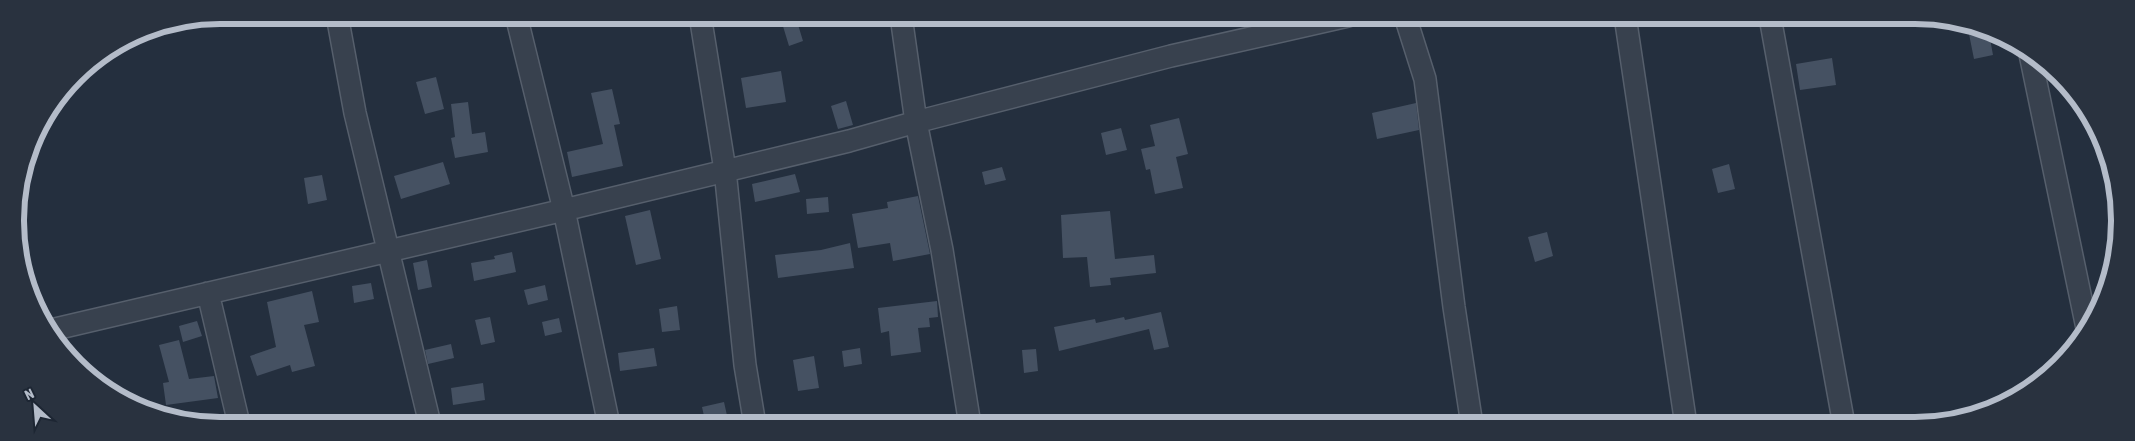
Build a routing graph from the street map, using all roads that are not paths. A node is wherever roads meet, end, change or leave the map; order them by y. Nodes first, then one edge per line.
1 (339, 24) edge
2 (518, 24) edge
3 (701, 24) edge
4 (902, 24) edge
5 (1279, 24) edge
6 (1408, 24) edge
7 (1626, 24) edge
8 (1771, 24) edge
9 (2032, 62) edge
10 (916, 122) junction
11 (726, 170) junction
12 (564, 210) junction
13 (387, 252) junction
14 (208, 293) junction
15 (2085, 319) edge
16 (56, 329) edge
17 (237, 417) edge
18 (428, 417) edge
19 (607, 417) edge
20 (754, 417) edge
21 (969, 417) edge
22 (1471, 417) edge
23 (1685, 417) edge
24 (1842, 417) edge

1 - 13 street
2 - 12 street
3 - 11 street
4 - 10 street
5 - 10 street
6 - 22 street
7 - 23 street
8 - 24 street
9 - 15 street
10 - 11 street
10 - 21 street
11 - 12 street
11 - 20 street
12 - 13 street
12 - 19 street
13 - 14 street
13 - 18 street
14 - 16 street
14 - 17 street

